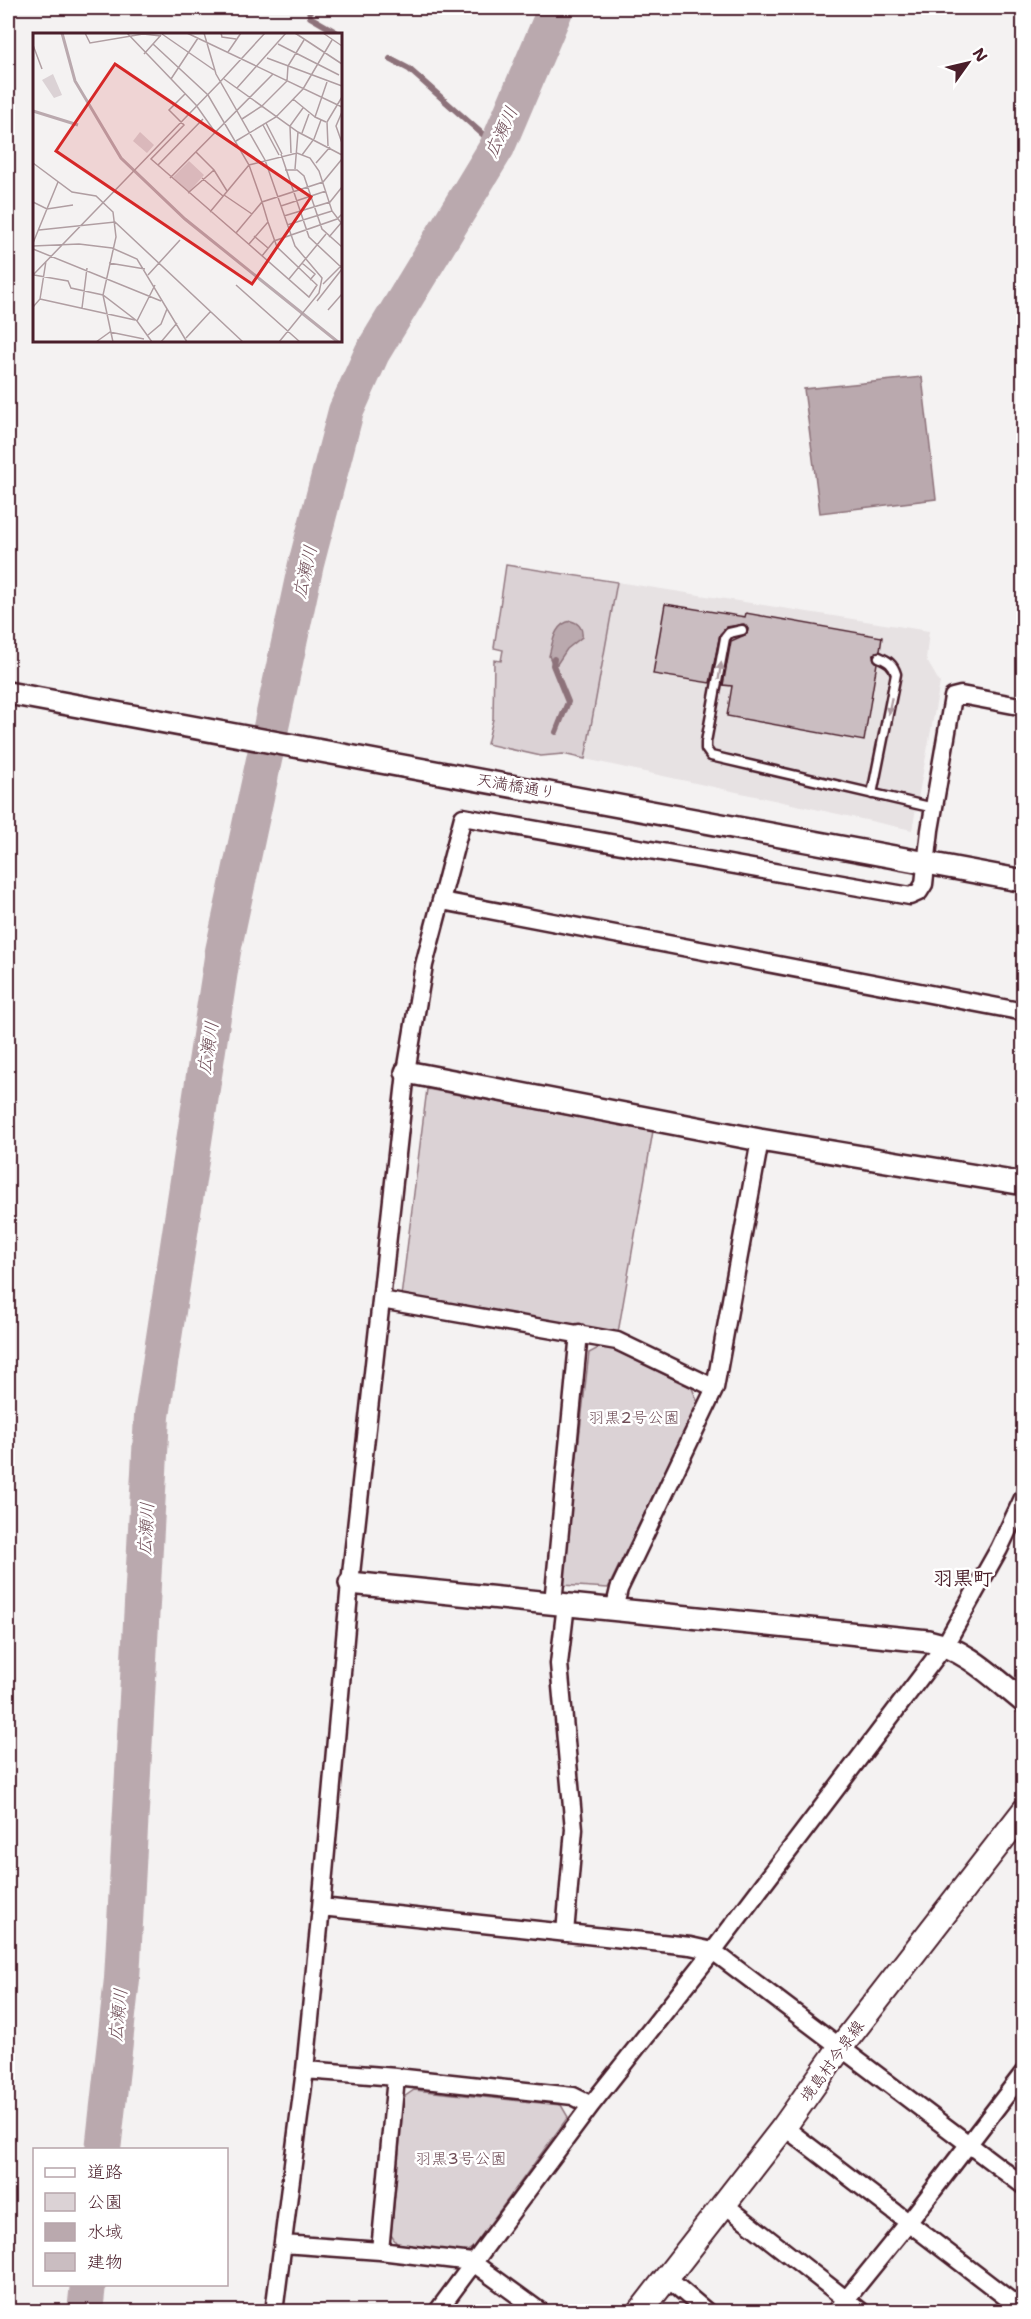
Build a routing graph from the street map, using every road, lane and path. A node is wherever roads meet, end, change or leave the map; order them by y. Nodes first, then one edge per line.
1 (742, 630) dead end
2 (879, 657) dead end
3 (8, 693) edge
4 (1023, 707) edge
5 (872, 794) junction
6 (934, 808) junction
7 (927, 864) junction
8 (1023, 881) edge
9 (442, 901) junction
10 (1023, 1012) edge
11 (406, 1072) junction
12 (760, 1140) junction
13 (1023, 1184) edge
14 (381, 1300) junction
15 (579, 1333) junction
16 (715, 1388) junction
17 (1023, 1497) edge
18 (350, 1583) junction
19 (560, 1604) junction
20 (614, 1610) junction
21 (945, 1645) junction
22 (1023, 1702) edge
23 (1023, 1811) edge
24 (321, 1907) junction
25 (565, 1933) junction
26 (713, 1951) junction
27 (840, 2048) junction
28 (305, 2070) junction
29 (1023, 2072) edge
30 (396, 2077) junction
31 (591, 2105) junction
32 (784, 2127) junction
33 (969, 2145) junction
34 (1023, 2186) edge
35 (724, 2204) junction
36 (908, 2223) junction
37 (283, 2244) junction
38 (380, 2251) junction
39 (472, 2262) junction
40 (667, 2278) junction
41 (841, 2305) edge
42 (1023, 2311) edge
43 (274, 2312) edge
44 (437, 2312) edge
45 (541, 2312) edge
46 (640, 2312) edge
47 (706, 2312) edge
48 (862, 2312) edge

5 -> 1 lane
2 -> 5 lane
3 - 7 street, 天満橋通り
4 - 6 street
5 - 6 lane
6 - 7 street
7 - 8 street, 天満橋通り
7 - 9 street
9 - 10 street
9 - 11 street
11 - 12 street
11 - 14 street
12 - 13 street
12 - 16 street
14 - 15 street
14 - 18 street
15 - 16 street
15 - 19 street
16 - 20 street
17 - 21 street
18 - 19 street
18 - 24 street
19 - 20 street
19 - 25 street
20 - 21 street
21 - 22 street
21 - 26 street
23 - 27 main road, 境島村今泉線
24 - 25 street
24 - 28 street
25 - 26 street
26 - 27 street
26 - 31 street
27 - 32 main road, 境島村今泉線
27 - 33 street
28 - 30 street
28 - 37 street
29 - 33 street
30 - 31 street
30 - 38 street
31 - 39 street
32 - 35 main road, 境島村今泉線
32 - 36 street
33 - 34 street
33 - 36 street
35 - 40 main road, 境島村今泉線
35 - 41 street
36 - 41 street
36 - 42 street
37 - 38 street
37 - 43 street
38 - 39 street
39 - 44 street
39 - 45 street
40 - 46 main road, 境島村今泉線
40 - 47 street
41 - 48 street

